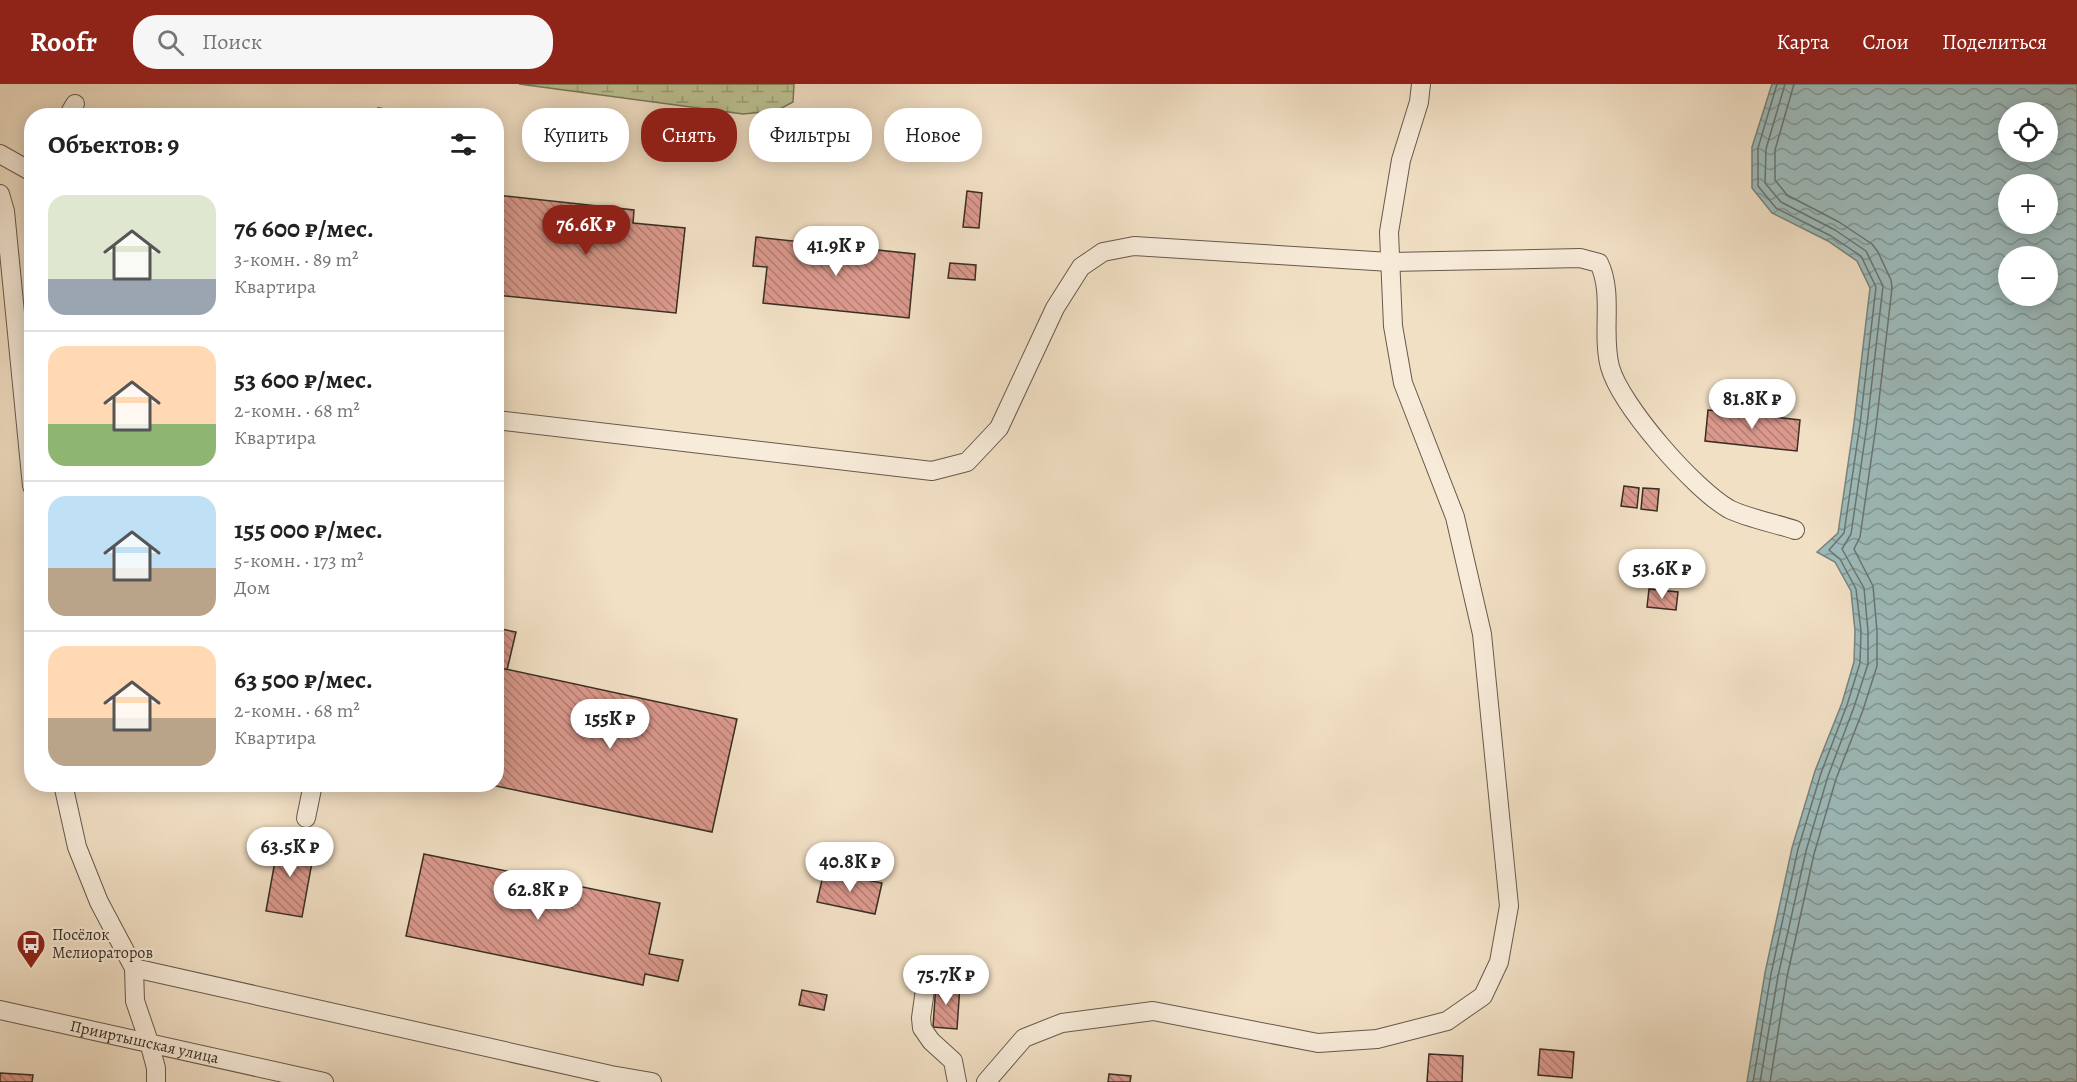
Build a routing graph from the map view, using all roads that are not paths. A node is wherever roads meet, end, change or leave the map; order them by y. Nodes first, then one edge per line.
1 (1421, 84) edge
2 (0, 154) edge
3 (24, 168) edge
4 (0, 194) edge
5 (1390, 262) junction
6 (24, 405) edge
7 (504, 421) edge
8 (1795, 530) dead end
9 (65, 792) edge
10 (311, 792) edge
11 (306, 818) dead end
12 (134, 968) junction
13 (927, 975) dead end
14 (0, 1010) edge
15 (149, 1042) junction
16 (156, 1082) edge
17 (324, 1082) edge
18 (652, 1082) edge
19 (957, 1082) edge
20 (986, 1082) edge

1 - 5 street
2 - 3 street
4 - 6 street
5 - 7 street
5 - 8 street
5 - 20 street
9 - 12 street
10 - 11 street
12 - 15 street
12 - 18 street
13 - 19 street
14 - 15 street, Прииртышская улица
15 - 16 street
15 - 17 street, Прииртышская улица

